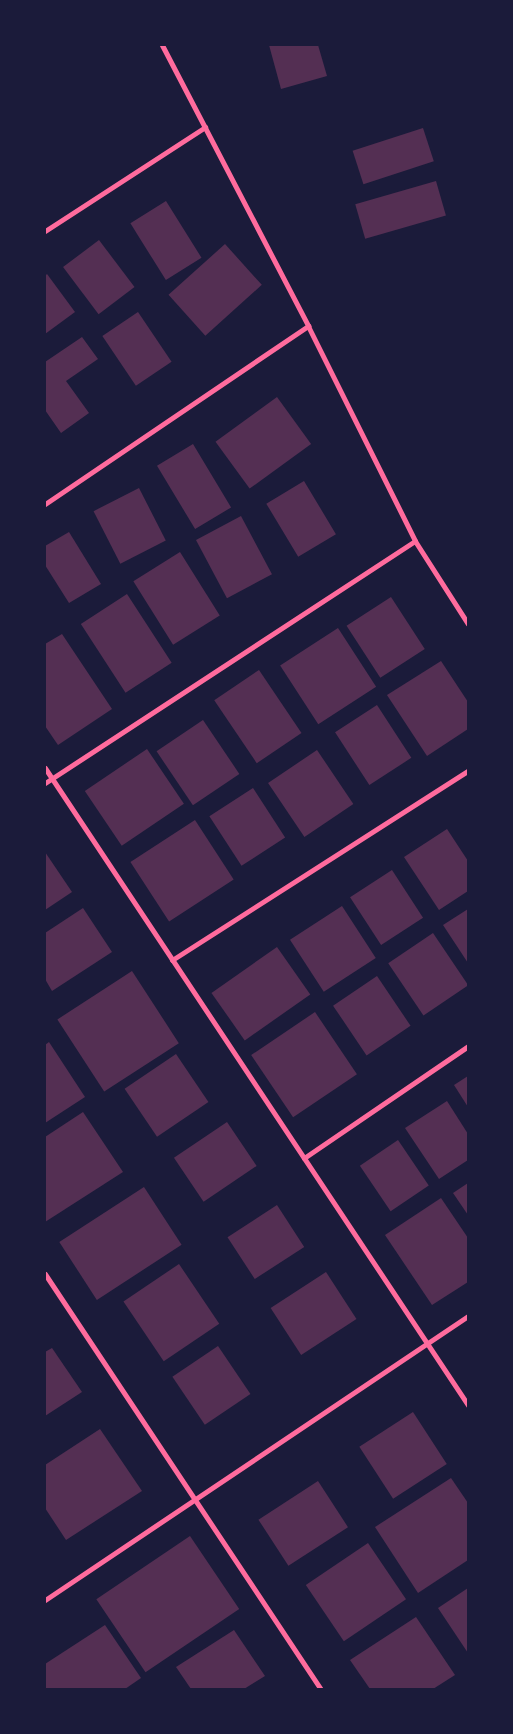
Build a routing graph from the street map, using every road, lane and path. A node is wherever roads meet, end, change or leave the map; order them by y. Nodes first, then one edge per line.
1 (162, 45) edge
2 (206, 127) junction
3 (45, 231) edge
4 (308, 326) junction
5 (45, 504) edge
6 (415, 541) junction
7 (468, 624) edge
8 (45, 768) edge
9 (468, 771) edge
10 (52, 778) junction
11 (45, 783) edge
12 (172, 960) junction
13 (468, 1046) edge
14 (304, 1158) junction
15 (45, 1274) edge
16 (468, 1316) edge
17 (428, 1344) junction
18 (468, 1405) edge
19 (194, 1498) junction
20 (45, 1600) edge
21 (321, 1689) edge

1 - 2 street
2 - 3 street
2 - 4 street
4 - 5 street
4 - 6 street
6 - 7 street
6 - 10 street
8 - 10 street
9 - 12 street
10 - 11 street
10 - 12 street
12 - 14 street
13 - 14 street
14 - 17 street
15 - 19 street
16 - 17 street
17 - 18 street
17 - 19 street
19 - 20 street
19 - 21 street

